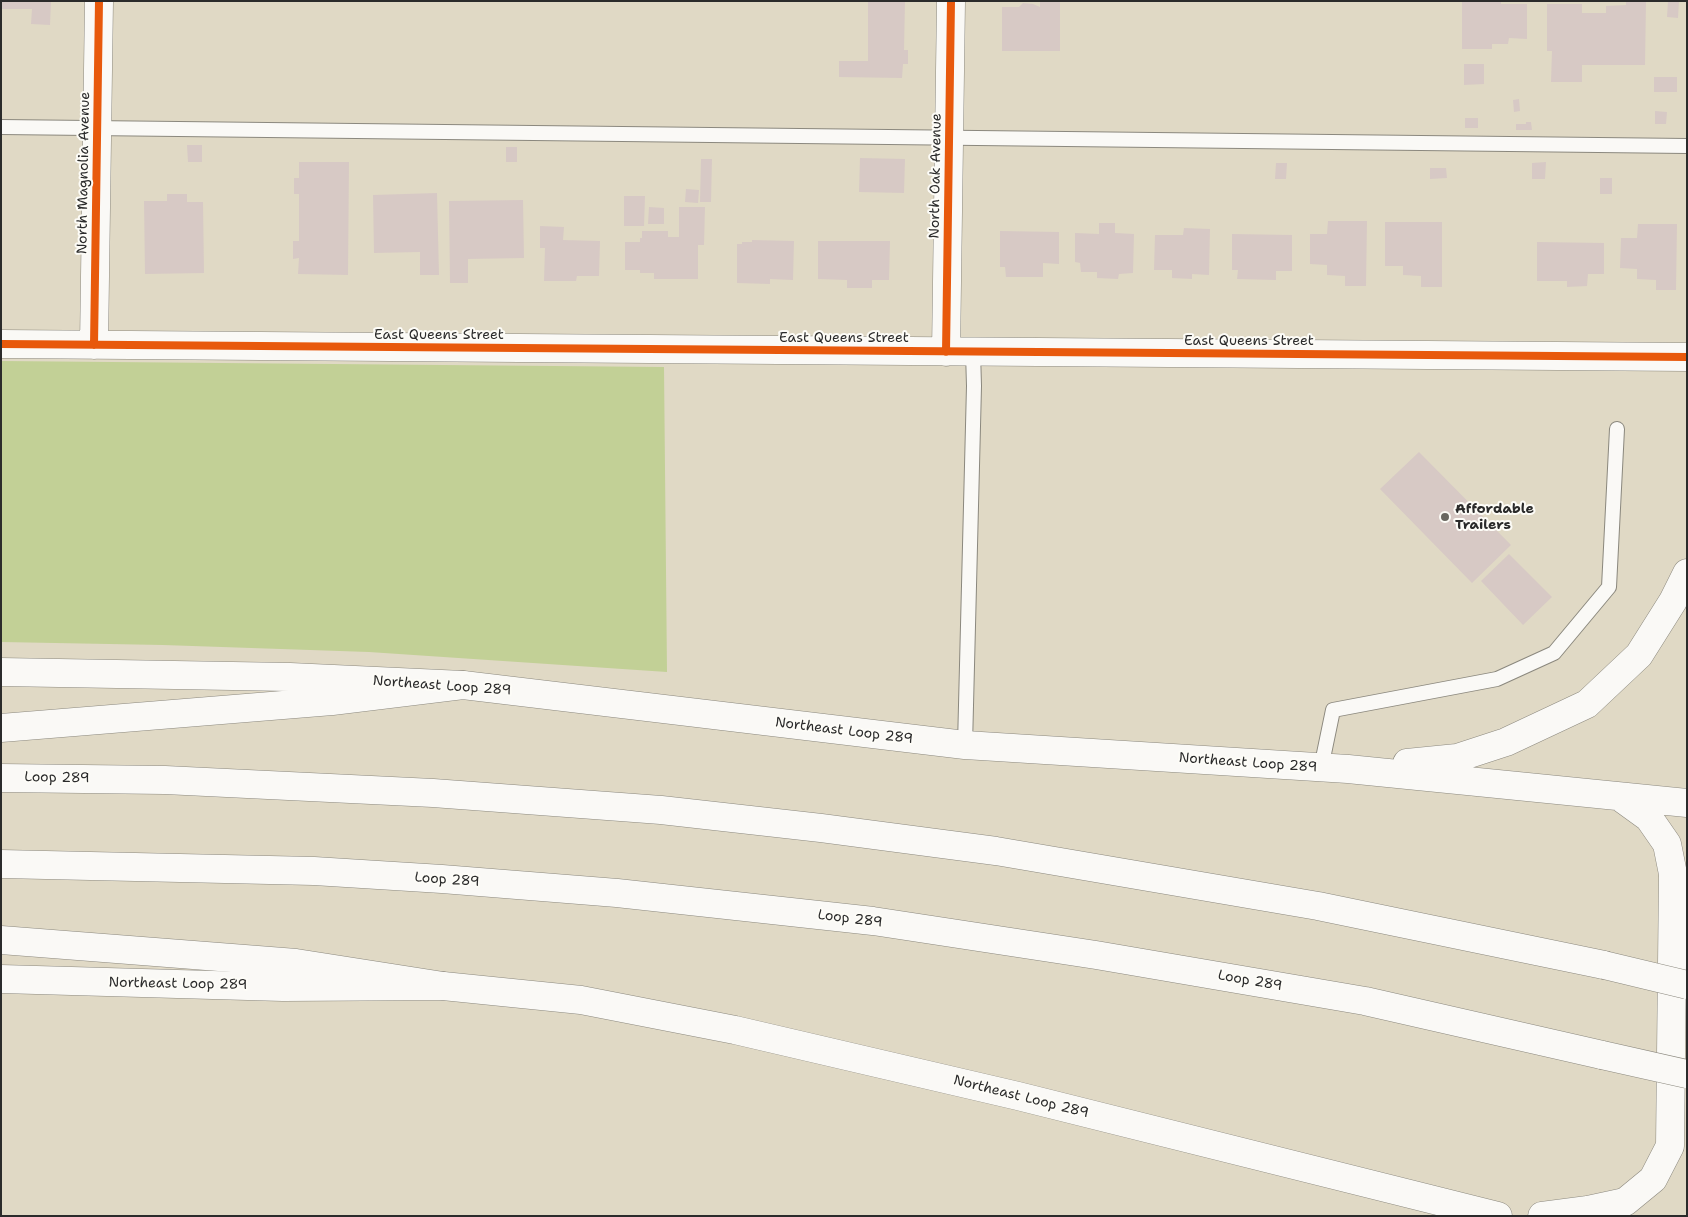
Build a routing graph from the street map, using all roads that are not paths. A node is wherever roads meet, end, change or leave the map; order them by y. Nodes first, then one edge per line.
1 (98, 1) edge
2 (951, 1) edge
3 (1, 127) edge
4 (97, 128) junction
5 (949, 139) junction
6 (1687, 146) edge
7 (1, 344) edge
8 (94, 345) junction
9 (946, 352) junction
10 (973, 352) junction
11 (1687, 357) edge
12 (1617, 429) dead end
13 (1687, 573) edge
14 (1, 672) edge
15 (463, 685) junction
16 (1, 728) edge
17 (965, 745) junction
18 (1321, 768) junction
19 (1348, 769) junction
20 (1, 778) edge
21 (1620, 797) junction
22 (1687, 803) edge
23 (1, 864) edge
24 (1, 940) edge
25 (1, 979) edge
26 (1687, 985) edge
27 (444, 986) junction
28 (1687, 1074) edge
29 (1498, 1216) edge
30 (1542, 1216) edge

1 - 4 main road, North Magnolia Avenue
2 - 5 main road, North Oak Avenue
3 - 4 lane
4 - 5 lane
4 - 8 main road, North Magnolia Avenue
5 - 6 lane
5 - 9 main road, North Oak Avenue
7 - 8 main road, East Queens Street
8 - 9 main road, East Queens Street
9 - 10 main road, East Queens Street
10 - 11 main road, East Queens Street
10 - 17 lane
12 - 18 lane
13 - 19 main road
14 - 15 main road, Northeast Loop 289
15 - 16 main road
15 - 17 main road, Northeast Loop 289
17 - 18 main road, Northeast Loop 289
18 - 19 main road, Northeast Loop 289
19 - 21 main road, Northeast Loop 289
20 - 26 main road, Loop 289, bridge
21 - 22 main road, Northeast Loop 289
21 - 30 main road
23 - 28 main road, Loop 289, bridge
24 - 27 main road
25 - 27 main road, Northeast Loop 289
27 - 29 main road, Northeast Loop 289

